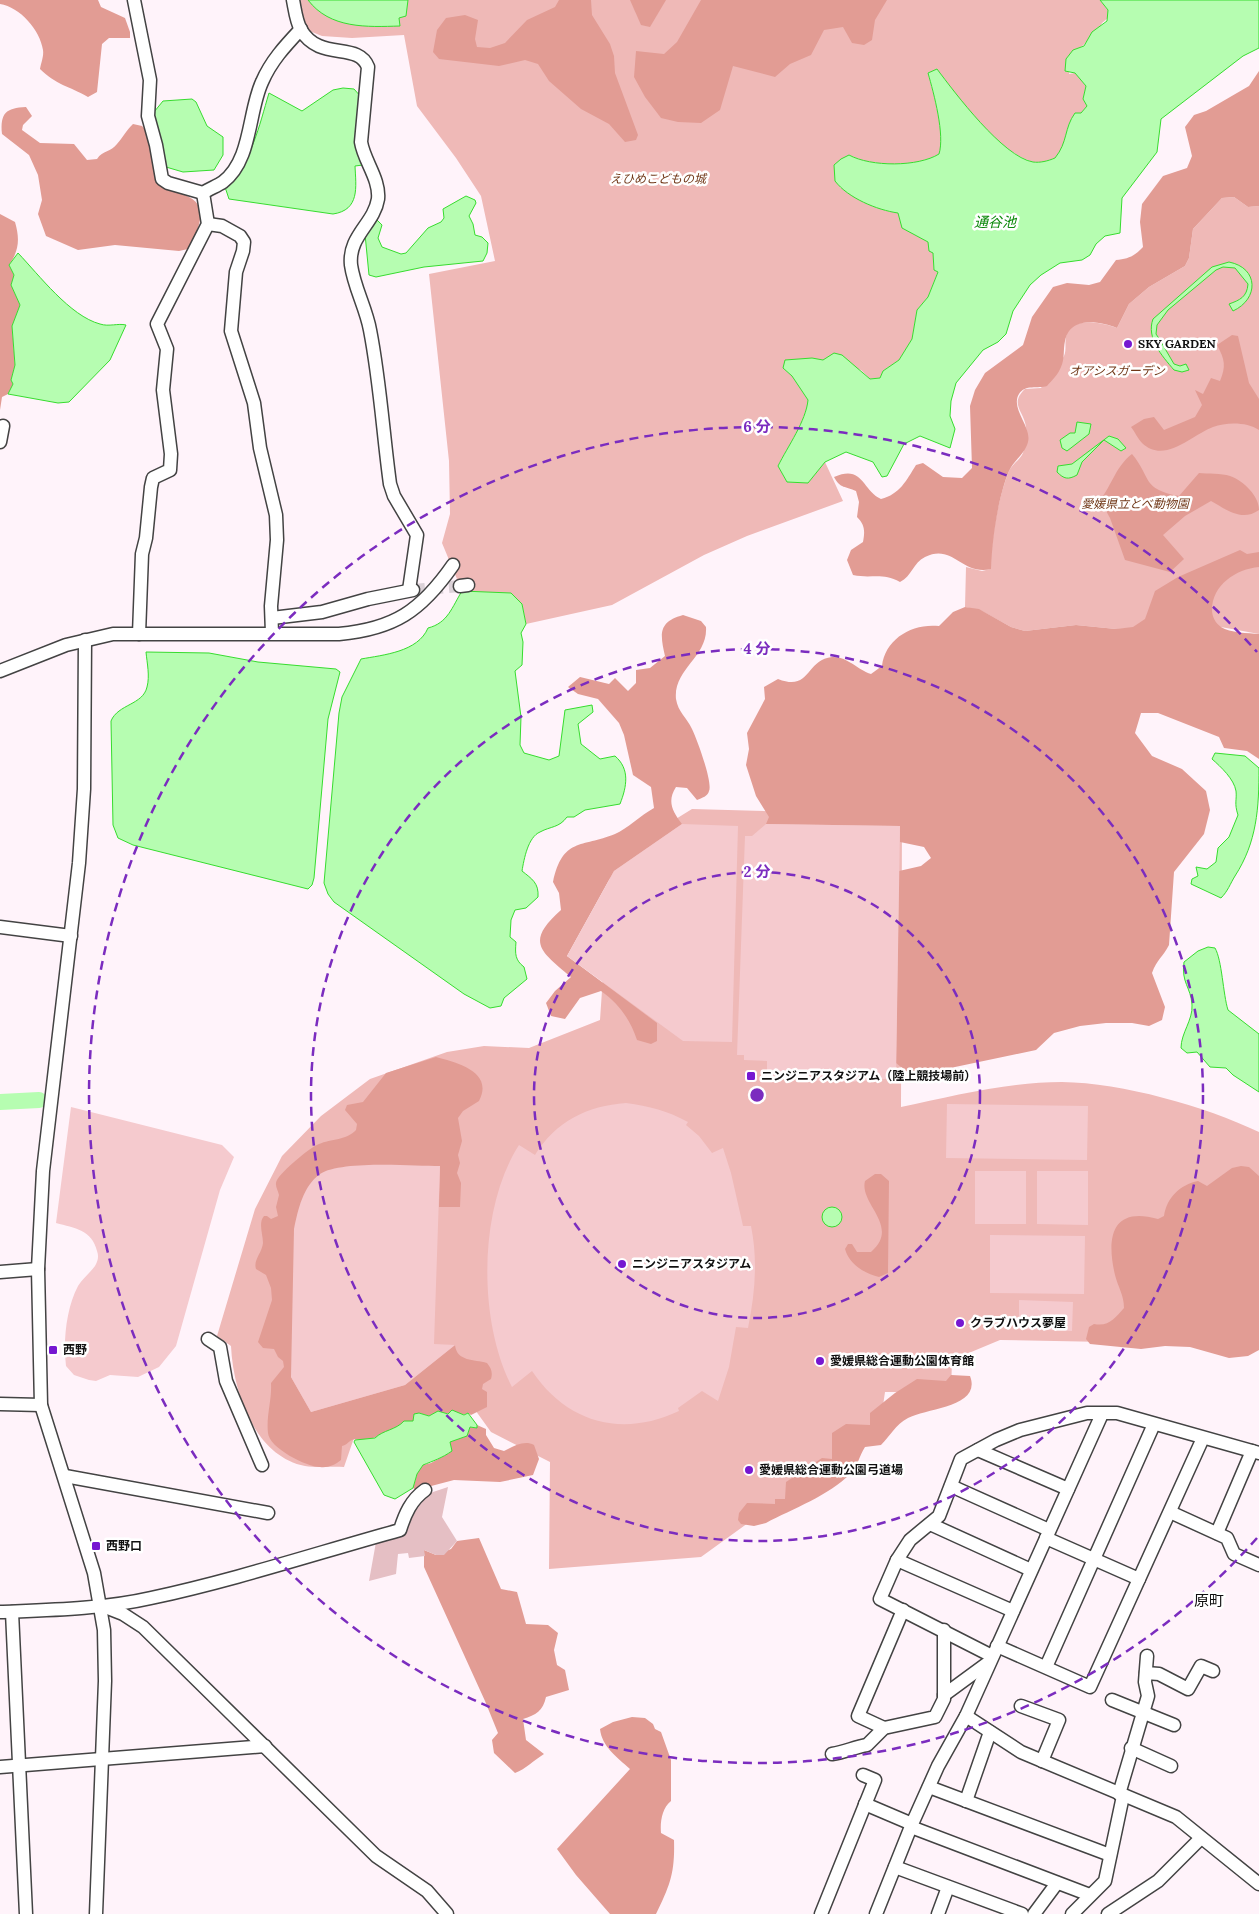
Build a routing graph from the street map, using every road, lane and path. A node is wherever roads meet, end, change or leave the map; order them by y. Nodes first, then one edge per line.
1 (134, 0) edge
2 (293, 0) edge
3 (301, 29) junction
4 (202, 193) junction
5 (208, 224) junction
6 (0, 431) edge
7 (0, 442) edge
8 (453, 565) dead end
9 (272, 618) junction
10 (272, 633) junction
11 (139, 634) junction
12 (85, 640) junction
13 (0, 671) edge
14 (0, 927) edge
15 (71, 936) junction
16 (38, 1269) junction
17 (1, 1270) edge
18 (208, 1339) dead end
19 (0, 1400) edge
20 (41, 1401) junction
21 (0, 1404) edge
22 (1102, 1414) junction
23 (1154, 1424) junction
24 (1203, 1438) junction
25 (978, 1450) junction
26 (1256, 1452) edge
27 (262, 1465) dead end
28 (65, 1476) junction
29 (951, 1486) junction
30 (1068, 1489) junction
31 (424, 1490) dead end
32 (1170, 1512) junction
33 (268, 1513) dead end
34 (930, 1524) junction
35 (1217, 1533) junction
36 (1048, 1534) junction
37 (897, 1560) junction
38 (1094, 1560) junction
39 (1259, 1564) edge
40 (1031, 1570) junction
41 (1139, 1579) junction
42 (100, 1605) junction
43 (902, 1610) junction
44 (1013, 1611) junction
45 (6, 1612) edge
46 (944, 1630) junction
47 (993, 1654) junction
48 (1147, 1656) dead end
49 (1046, 1668) junction
50 (1213, 1670) dead end
51 (1146, 1673) junction
52 (944, 1695) junction
53 (1112, 1700) dead end
54 (1021, 1706) dead end
55 (1144, 1712) junction
56 (966, 1716) junction
57 (1174, 1725) dead end
58 (884, 1728) junction
59 (990, 1732) junction
60 (265, 1746) junction
61 (1131, 1748) junction
62 (832, 1754) dead end
63 (102, 1759) junction
64 (1042, 1761) junction
65 (19, 1765) junction
66 (0, 1766) edge
67 (1171, 1766) dead end
68 (863, 1774) dead end
69 (929, 1787) junction
70 (1121, 1795) junction
71 (966, 1801) junction
72 (865, 1804) junction
73 (911, 1826) junction
74 (1201, 1838) junction
75 (1110, 1856) junction
76 (895, 1867) junction
77 (1057, 1882) junction
78 (1259, 1884) edge
79 (948, 1887) junction
80 (1090, 1895) junction
81 (1128, 1901) junction
82 (1000, 1910) edge
83 (26, 1914) edge
84 (96, 1914) edge
85 (447, 1914) edge
86 (821, 1914) edge
87 (876, 1914) edge
88 (938, 1914) edge
89 (1022, 1914) edge
90 (1034, 1914) edge
91 (1072, 1914) edge
92 (1108, 1914) edge
93 (1119, 1914) edge

1 - 4 street
2 - 3 street
3 - 4 street
3 - 9 street
4 - 5 street
5 - 9 street
5 - 11 street
6 - 7 street
8 - 10 street
9 - 10 street
10 - 11 street
11 - 12 street
12 - 13 street
12 - 15 street
14 - 15 street
15 - 16 street
16 - 17 street
16 - 20 street
18 - 27 street
19 - 20 street
20 - 21 street
20 - 28 street
22 - 23 street
22 - 25 street
22 - 30 street
23 - 24 street
23 - 38 street
24 - 26 street
24 - 32 street
25 - 29 street
25 - 30 street
26 - 35 street
28 - 33 street
28 - 42 street
29 - 34 street
29 - 36 street
30 - 36 street
31 - 42 street
32 - 35 street
32 - 41 street
34 - 37 street
34 - 40 street
35 - 39 street
36 - 38 street
36 - 40 street
37 - 43 street
37 - 44 street
38 - 41 street
38 - 49 street
40 - 44 street
41 - 49 street
42 - 45 street
42 - 60 street
42 - 63 street
43 - 46 street
43 - 58 street
44 - 47 street
45 - 65 street
46 - 47 street
46 - 52 street
47 - 49 street
47 - 52 street
47 - 56 street
48 - 51 street
50 - 51 street
51 - 55 street
52 - 58 street
53 - 55 street
54 - 64 street
55 - 57 street
55 - 61 street
56 - 59 street
56 - 69 street
58 - 62 street
59 - 64 street
59 - 71 street
60 - 63 street
60 - 85 street
61 - 67 street
61 - 70 street
63 - 65 street
63 - 84 street
64 - 70 street
65 - 66 street
65 - 83 street
68 - 72 street
69 - 71 street
69 - 73 street
70 - 74 street
70 - 75 street
71 - 75 street
72 - 73 street
72 - 86 street
73 - 76 street
73 - 77 street
74 - 78 street
74 - 81 street
75 - 80 street
76 - 79 street
76 - 87 street
77 - 80 street
77 - 90 street
79 - 82 street
79 - 88 street
80 - 91 street
81 - 92 street
81 - 93 street
82 - 89 street

